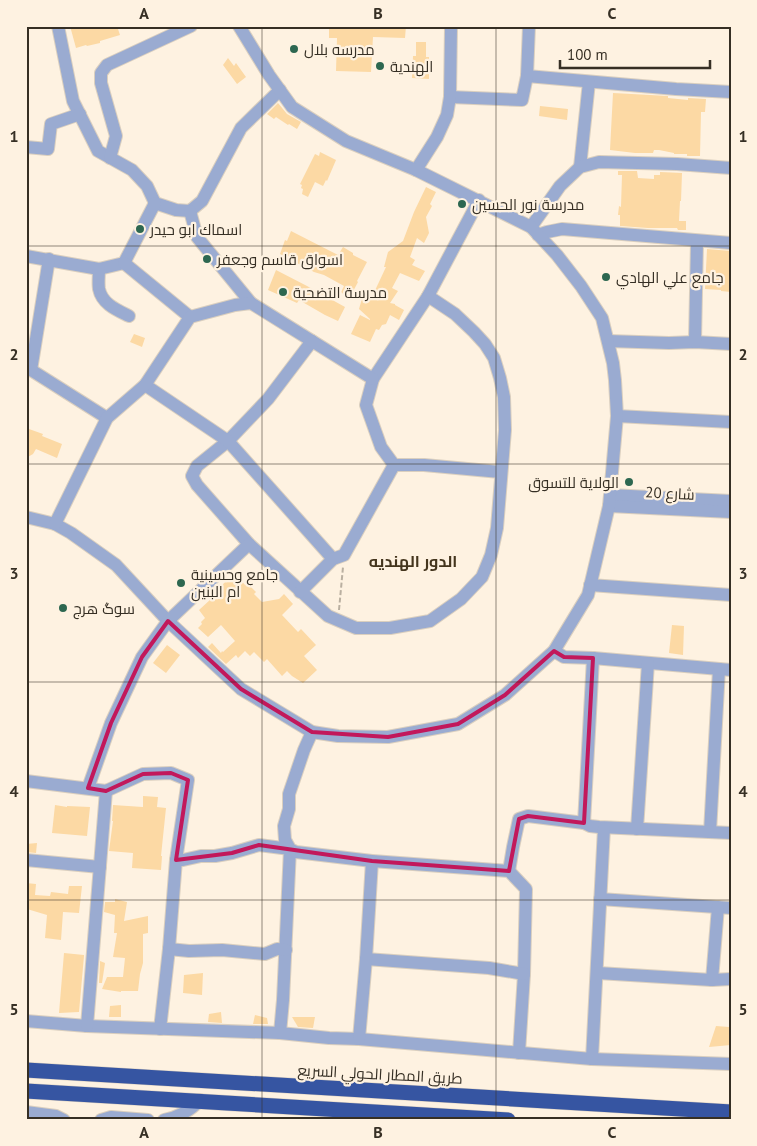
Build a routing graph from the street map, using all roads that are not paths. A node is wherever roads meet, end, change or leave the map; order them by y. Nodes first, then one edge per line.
1 (58, 26) edge
2 (191, 26) edge
3 (239, 26) edge
4 (451, 26) edge
5 (529, 26) edge
6 (528, 76) junction
7 (589, 82) junction
8 (280, 90) junction
9 (731, 92) edge
10 (450, 96) junction
11 (80, 114) junction
12 (26, 147) edge
13 (110, 158) junction
14 (580, 167) junction
15 (731, 168) edge
16 (416, 170) junction
17 (479, 200) junction
18 (155, 202) junction
19 (190, 211) junction
20 (535, 231) junction
21 (697, 241) junction
22 (731, 243) edge
23 (26, 256) edge
24 (49, 259) junction
25 (124, 263) junction
26 (99, 269) junction
27 (428, 296) junction
28 (251, 303) junction
29 (128, 316) dead end
30 (190, 317) junction
31 (312, 341) junction
32 (608, 341) junction
33 (695, 342) junction
34 (731, 344) edge
35 (29, 370) edge
36 (374, 379) junction
37 (145, 385) junction
38 (617, 416) junction
39 (107, 418) junction
40 (731, 422) edge
41 (228, 441) junction
42 (394, 465) junction
43 (500, 472) junction
44 (609, 500) junction
45 (731, 501) edge
46 (731, 512) edge
47 (26, 517) edge
48 (55, 524) junction
49 (248, 544) junction
50 (339, 557) junction
51 (590, 585) junction
52 (300, 592) junction
53 (731, 595) edge
54 (168, 621) junction
55 (554, 651) junction
56 (593, 658) junction
57 (648, 663) junction
58 (725, 669) edge
59 (312, 732) junction
60 (26, 781) edge
61 (88, 788) junction
62 (106, 791) junction
63 (584, 823) junction
64 (604, 828) junction
65 (637, 829) junction
66 (710, 832) junction
67 (731, 833) edge
68 (290, 849) junction
69 (26, 860) edge
70 (176, 860) junction
71 (372, 861) junction
72 (100, 867) junction
73 (509, 871) junction
74 (600, 899) junction
75 (718, 907) junction
76 (731, 908) edge
77 (169, 949) junction
78 (286, 950) junction
79 (366, 959) junction
80 (524, 974) junction
81 (598, 974) junction
82 (731, 978) edge
83 (712, 980) junction
84 (26, 1021) edge
85 (87, 1026) junction
86 (160, 1029) junction
87 (280, 1033) junction
88 (358, 1039) junction
89 (519, 1053) junction
90 (592, 1059) junction
91 (731, 1064) edge
92 (26, 1070) edge
93 (26, 1091) edge
94 (200, 1100) junction
95 (26, 1112) edge
96 (731, 1112) edge
97 (64, 1120) edge
98 (101, 1120) edge
99 (148, 1120) edge
100 (164, 1120) edge
101 (508, 1120) edge

1 - 11 street
2 - 13 street
3 - 8 street
4 - 10 street
5 - 6 street
6 - 7 street
6 - 10 street
7 - 9 street
7 - 14 street
8 - 16 street
8 - 19 street
10 - 16 street
11 - 12 street
11 - 13 street
13 - 18 street
14 - 15 street
14 - 20 street
16 - 17 street
17 - 20 street
17 - 27 street
18 - 19 street
18 - 25 street
19 - 28 street
20 - 21 street
20 - 32 street
21 - 22 street
21 - 33 street
23 - 24 street
24 - 26 street
24 - 35 street
25 - 26 street
25 - 30 street
26 - 29 street
27 - 36 street
27 - 43 street
28 - 30 street
28 - 31 street
30 - 37 street
31 - 36 street
31 - 41 street
32 - 33 street
32 - 38 street
33 - 34 street
35 - 39 street
36 - 42 street
37 - 39 street
37 - 41 street
38 - 40 street
38 - 44 street
39 - 48 street
41 - 49 street
41 - 50 street
42 - 43 street
42 - 50 street
43 - 52 street
44 - 45 street, شارع 20
44 - 46 street, شارع 20
44 - 51 street
47 - 48 street
48 - 54 street
49 - 52 street
49 - 54 street
50 - 52 street
51 - 53 street
51 - 55 street
54 - 59 street
54 - 61 street
55 - 56 street
55 - 59 street
56 - 57 street
56 - 63 street
57 - 58 street
57 - 65 street
58 - 66 street
59 - 68 street
60 - 61 street
61 - 62 street
62 - 70 street
62 - 72 street
63 - 64 street
63 - 73 street
64 - 65 street
64 - 74 street
65 - 66 street
66 - 67 street
68 - 70 street
68 - 71 street
68 - 78 street
69 - 72 street
70 - 77 street
71 - 73 street
71 - 79 street
72 - 85 street
73 - 80 street
74 - 75 street
74 - 81 street
75 - 76 street
75 - 83 street
77 - 78 street
77 - 86 street
78 - 87 street
79 - 80 street
79 - 88 street
80 - 89 street
81 - 83 street
81 - 90 street
82 - 83 street
84 - 85 street
85 - 86 street
86 - 87 street
87 - 88 street
88 - 89 street
89 - 90 street
90 - 91 street
92 - 96 highway, طريق المطار الحولي السريع
93 - 94 highway
94 - 100 street
94 - 101 highway
95 - 97 street
98 - 99 street

